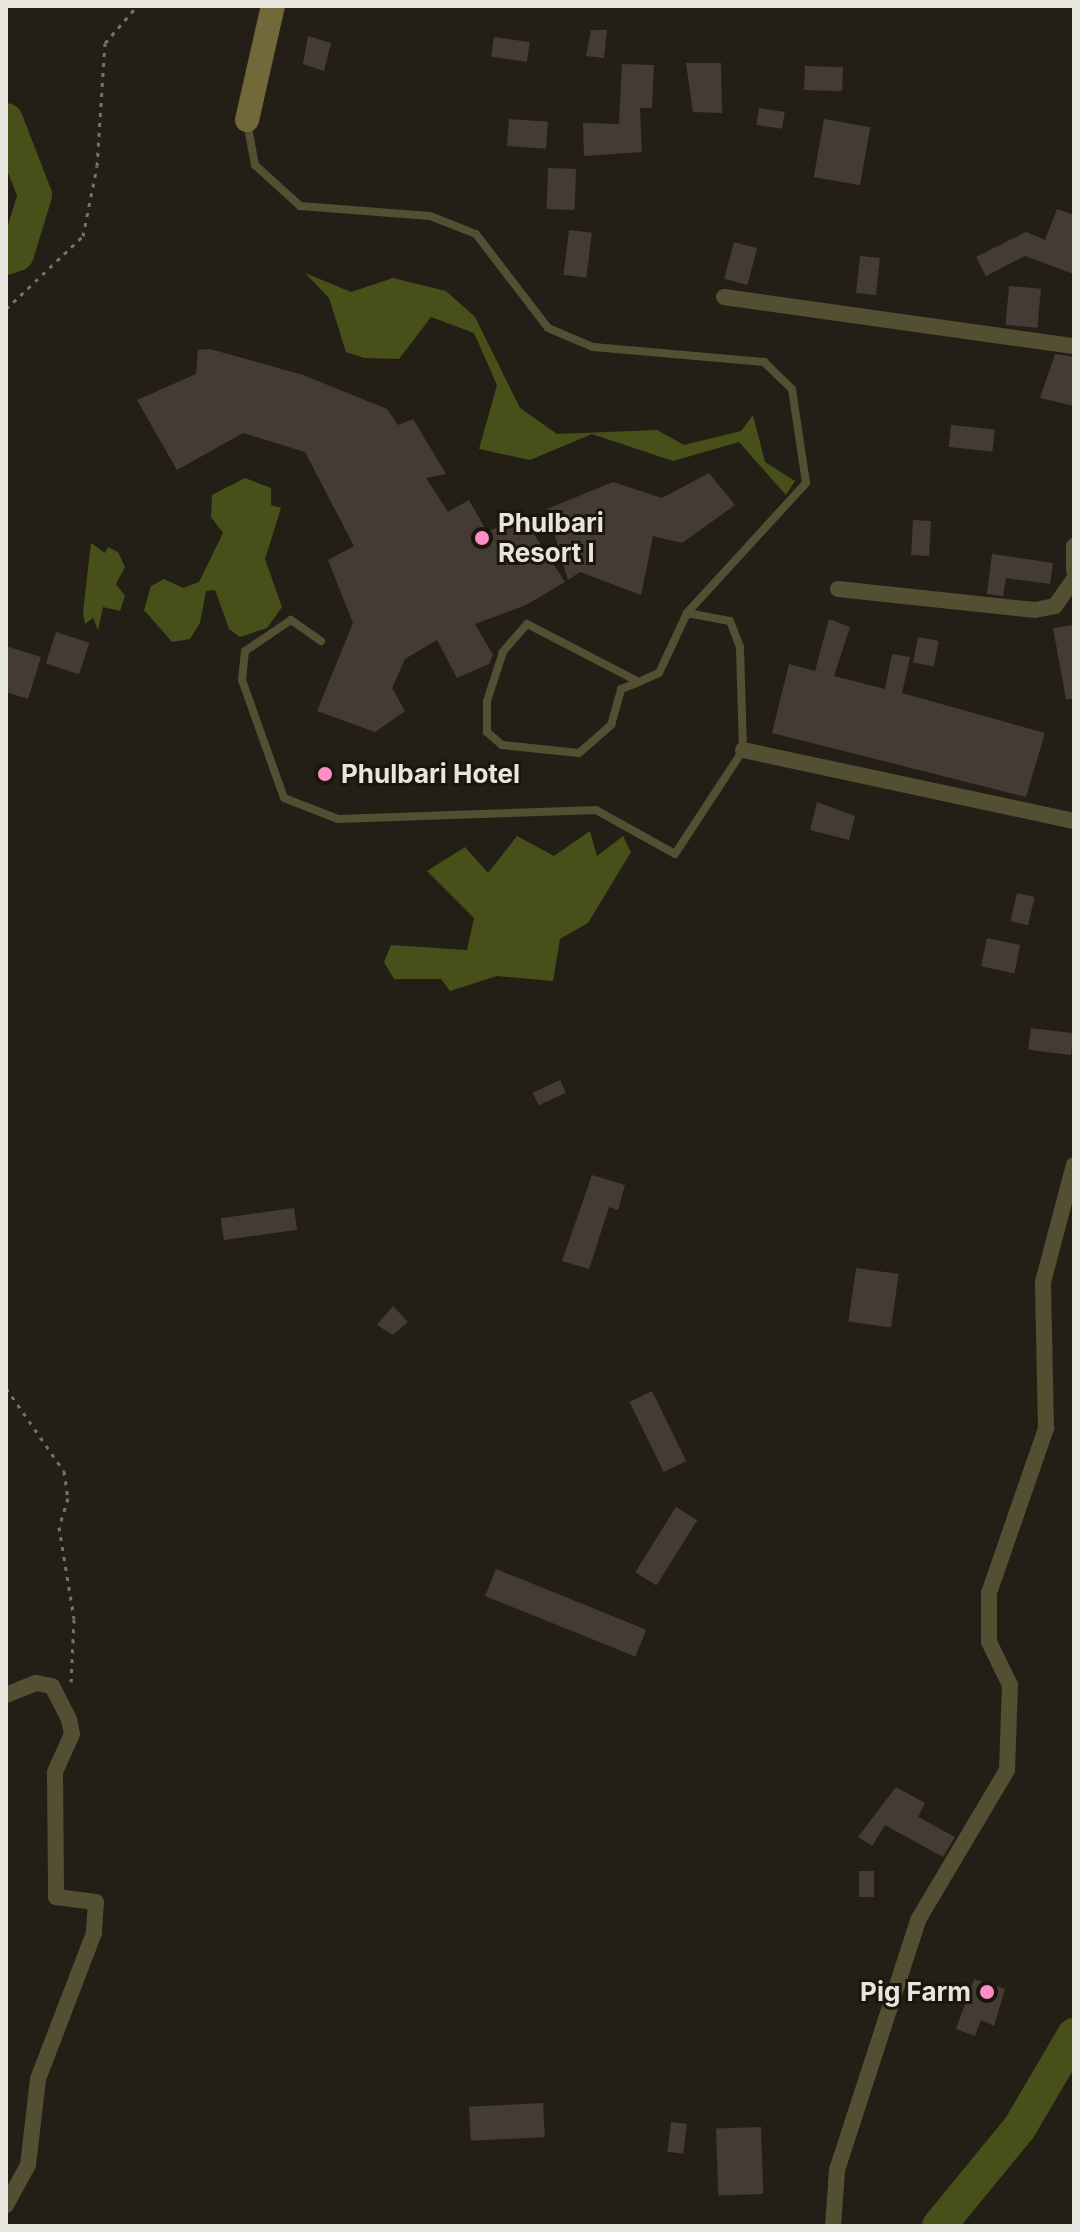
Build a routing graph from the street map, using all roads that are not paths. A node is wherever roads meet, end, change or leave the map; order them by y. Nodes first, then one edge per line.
1 (273, 6) edge
2 (247, 120) joint
3 (724, 297) dead end
4 (1074, 346) edge
5 (1074, 546) edge
6 (1074, 570) edge
7 (1074, 579) edge
8 (838, 589) dead end
9 (687, 613) junction
10 (321, 641) dead end
11 (639, 682) junction
12 (743, 750) junction
13 (1074, 821) edge
14 (1074, 1165) edge
15 (6, 1695) edge
16 (6, 2205) edge
17 (833, 2226) edge

1 - 2 main road
2 - 9 lane
3 - 4 street
5 - 6 street
7 - 8 street
9 - 11 lane
9 - 12 lane
10 - 12 lane
11 - 11 lane
12 - 13 street
14 - 17 street
15 - 16 street

